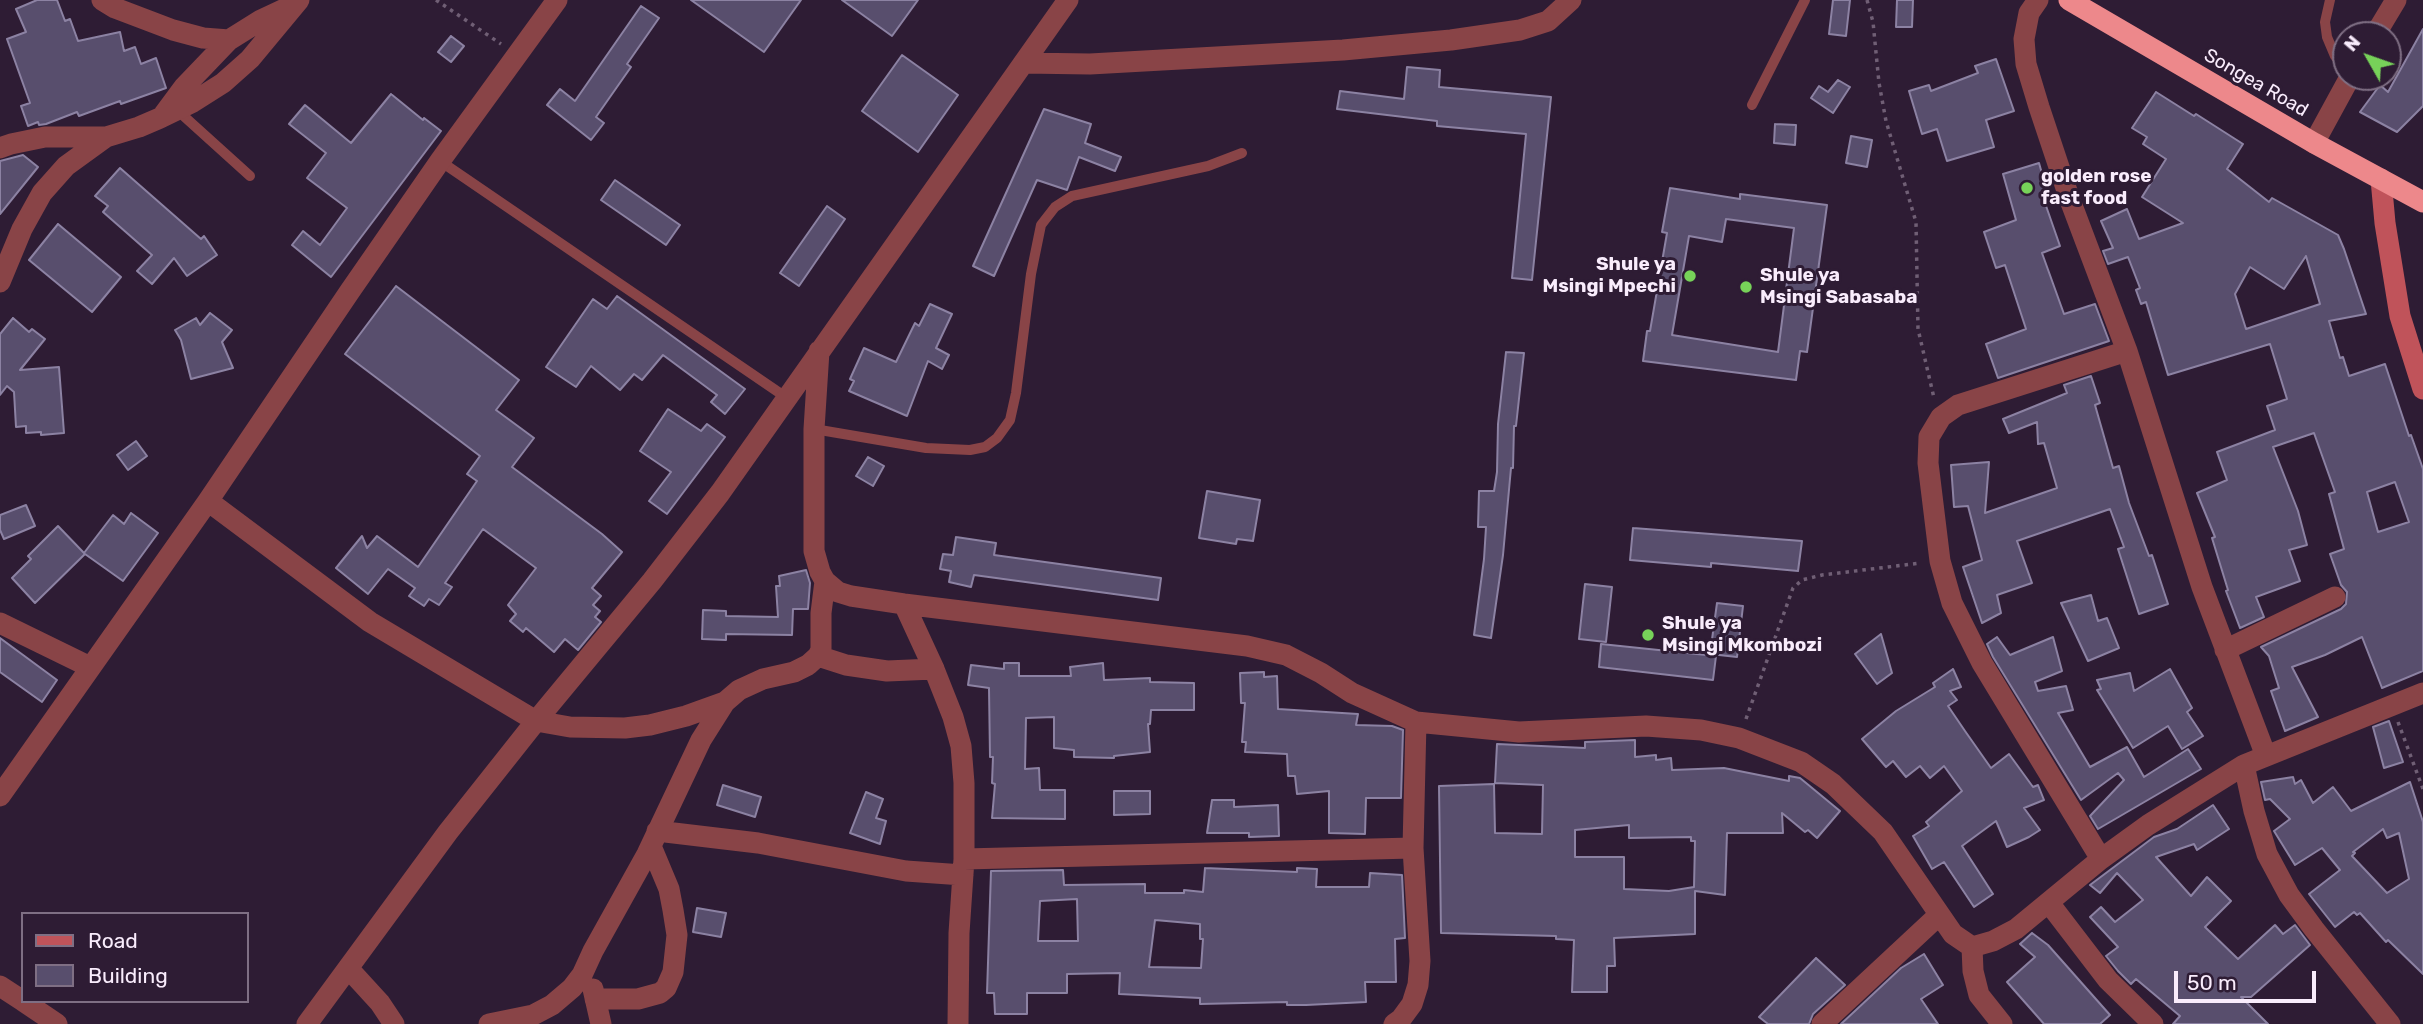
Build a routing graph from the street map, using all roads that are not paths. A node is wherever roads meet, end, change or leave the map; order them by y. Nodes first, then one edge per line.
1 (102, 0) edge
2 (557, 0) edge
3 (1068, 0) edge
4 (1571, 0) edge
5 (1805, 0) edge
6 (2038, 0) edge
7 (2069, 0) edge
8 (2330, 0) edge
9 (2396, 0) edge
10 (298, 1) edge
11 (2383, 21) edge
12 (229, 40) junction
13 (2332, 50) edge
14 (1024, 63) junction
15 (2342, 91) edge
16 (1752, 105) dead end
17 (169, 114) junction
18 (106, 137) junction
19 (2314, 143) junction
20 (0, 148) edge
21 (1242, 153) dead end
22 (440, 161) junction
23 (250, 176) dead end
24 (2381, 179) junction
25 (2423, 202) edge
26 (0, 282) edge
27 (819, 351) junction
28 (2127, 351) junction
29 (2423, 389) edge
30 (788, 398) junction
31 (814, 429) junction
32 (208, 501) junction
33 (825, 580) junction
34 (2335, 597) dead end
35 (904, 604) junction
36 (0, 623) edge
37 (2225, 650) junction
38 (818, 656) junction
39 (90, 667) junction
40 (934, 669) junction
41 (2423, 693) edge
42 (725, 702) junction
43 (536, 721) junction
44 (1416, 722) junction
45 (2266, 756) junction
46 (2244, 765) junction
47 (1, 793) edge
48 (654, 838) junction
49 (1413, 848) junction
50 (2101, 859) junction
51 (964, 867) junction
52 (2049, 903) junction
53 (1939, 915) junction
54 (1972, 947) junction
55 (588, 960) junction
56 (348, 968) junction
57 (0, 986) edge
58 (595, 999) junction
59 (21, 1000) edge
60 (26, 1003) edge
61 (1415, 1014) edge
62 (57, 1024) edge
63 (307, 1024) edge
64 (394, 1024) edge
65 (489, 1024) edge
66 (601, 1024) edge
67 (958, 1024) edge
68 (1394, 1024) edge
69 (1822, 1024) edge
70 (2002, 1024) edge
71 (2154, 1024) edge
72 (2390, 1024) edge

1 - 12 street
2 - 22 street
3 - 14 street
4 - 14 street
5 - 16 lane
6 - 28 street
7 - 19 highway, Songea Road
8 - 13 lane
9 - 11 street
10 - 12 street
10 - 17 street
12 - 17 street
14 - 27 street
15 - 19 street
17 - 18 street
17 - 23 lane
18 - 20 street
18 - 26 street
19 - 24 highway, Songea Road
21 - 31 lane
22 - 30 lane
22 - 32 street
24 - 25 highway, Songea Road
24 - 29 street
27 - 30 street
27 - 31 street
28 - 37 street
28 - 50 street
30 - 43 street
31 - 33 street
32 - 39 street
32 - 43 street
33 - 35 street
33 - 38 street
34 - 37 street
35 - 40 street
35 - 44 street
36 - 39 street
37 - 45 street
38 - 40 street
38 - 42 street
39 - 47 street
40 - 51 street
41 - 45 street
42 - 43 street
42 - 48 street
43 - 56 street
44 - 49 street
44 - 53 street
45 - 46 street
46 - 50 street
46 - 72 street
48 - 51 street
48 - 55 street
48 - 58 street
49 - 51 street
49 - 61 street
50 - 52 street
51 - 67 street
52 - 54 street
52 - 71 street
53 - 54 street
53 - 69 street
54 - 70 street
55 - 58 street
55 - 65 street
56 - 63 street
56 - 64 street
57 - 59 street
58 - 66 street
60 - 62 street
61 - 68 street

